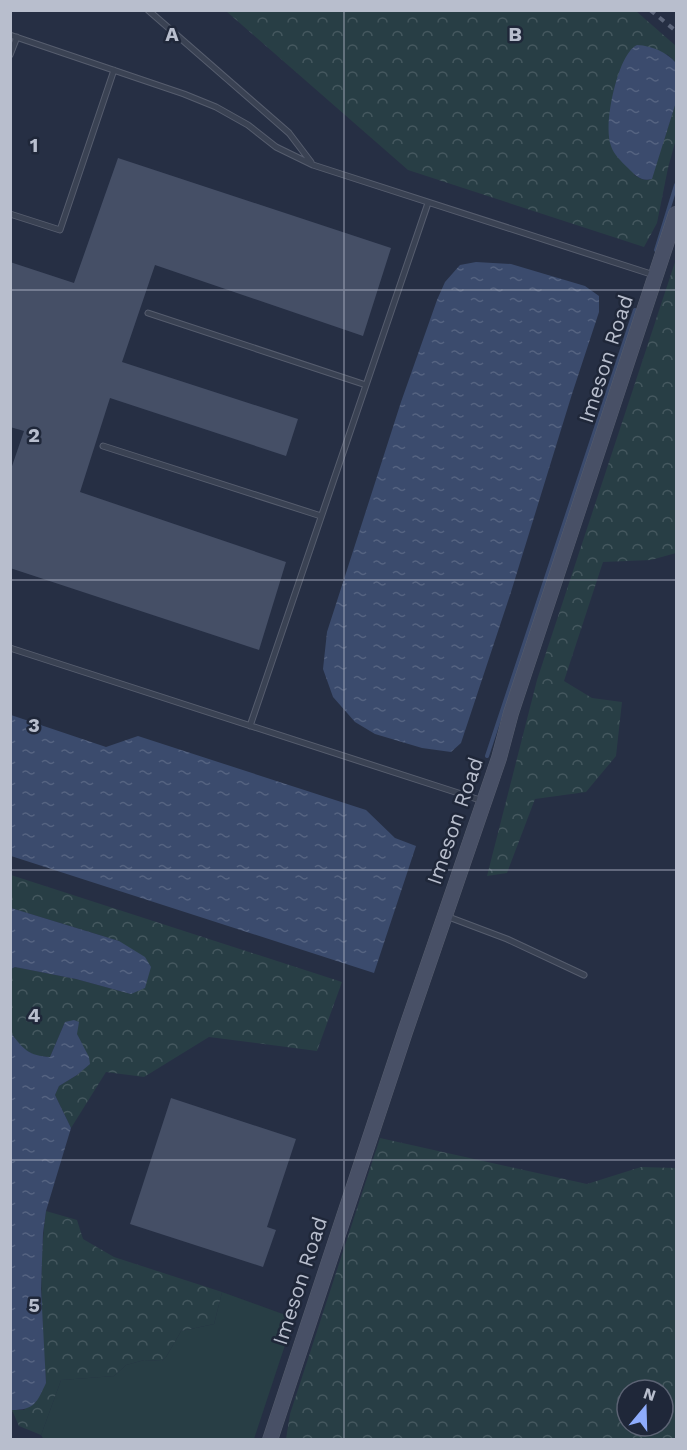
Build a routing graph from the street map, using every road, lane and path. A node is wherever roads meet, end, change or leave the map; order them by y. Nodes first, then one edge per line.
1 (148, 10) edge
2 (14, 36) edge
3 (10, 55) edge
4 (114, 70) junction
5 (313, 165) junction
6 (428, 202) junction
7 (10, 214) edge
8 (676, 214) edge
9 (656, 276) junction
10 (148, 313) dead end
11 (366, 385) junction
12 (103, 446) dead end
13 (321, 516) junction
14 (10, 648) edge
15 (250, 726) junction
16 (483, 801) junction
17 (445, 916) junction
18 (584, 975) dead end
19 (270, 1440) edge

1 - 5 lane
2 - 3 lane
2 - 4 lane
4 - 5 lane
4 - 7 lane
5 - 6 lane
6 - 9 lane
6 - 11 lane
8 - 9 street, Imeson Road
9 - 16 street, Imeson Road
10 - 11 lane
11 - 13 lane
12 - 13 lane
13 - 15 lane
14 - 15 lane
15 - 16 lane
16 - 17 street, Imeson Road
17 - 18 lane
17 - 19 street, Imeson Road

